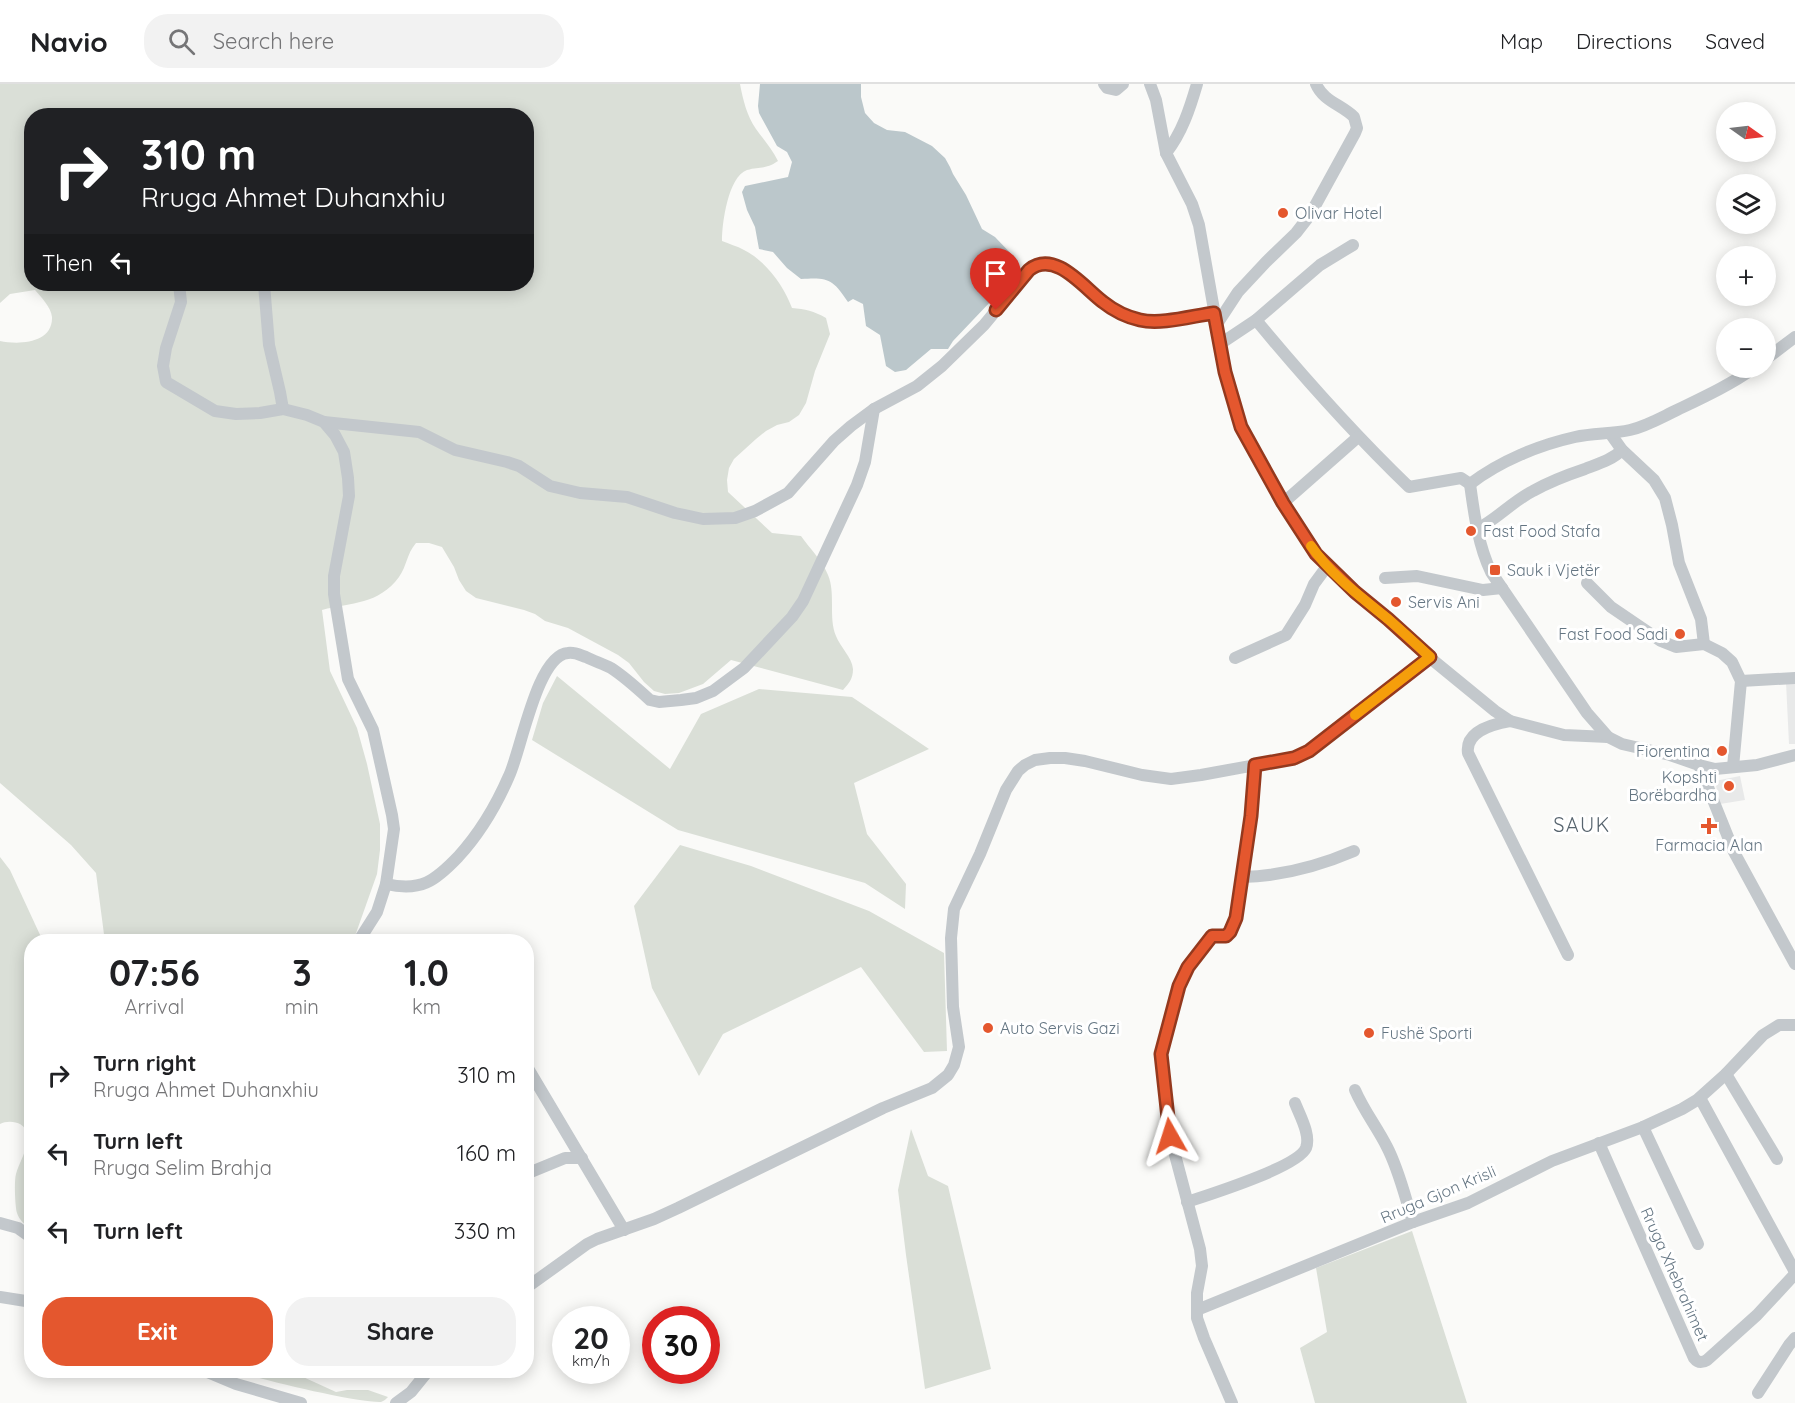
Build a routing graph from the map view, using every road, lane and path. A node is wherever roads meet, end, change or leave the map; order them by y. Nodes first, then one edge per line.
1 (1104, 84) edge
2 (1123, 84) edge
3 (1150, 84) edge
4 (1197, 84) edge
5 (1316, 84) edge
6 (1166, 153) junction
7 (1353, 245) dead end
8 (180, 291) edge
9 (265, 291) edge
10 (1216, 319) junction
11 (1256, 320) junction
12 (1795, 337) edge
13 (1220, 344) junction
14 (1776, 351) edge
15 (1738, 378) edge
16 (283, 409) junction
17 (874, 409) junction
18 (324, 422) junction
19 (1610, 433) junction
20 (1358, 437) junction
21 (1622, 450) junction
22 (1470, 484) junction
23 (1283, 503) junction
24 (1479, 528) junction
25 (1328, 565) junction
26 (1385, 578) dead end
27 (1587, 583) dead end
28 (1502, 588) junction
29 (1704, 644) junction
30 (1430, 657) junction
31 (1235, 658) dead end
32 (1795, 678) edge
33 (1741, 681) junction
34 (1510, 721) junction
35 (1608, 737) junction
36 (1795, 756) edge
37 (1255, 765) junction
38 (1700, 765) junction
39 (1733, 767) junction
40 (1354, 851) dead end
41 (1243, 877) junction
42 (386, 884) junction
43 (363, 934) edge
44 (1568, 955) dead end
45 (1795, 964) edge
46 (1795, 1025) edge
47 (1726, 1074) junction
48 (534, 1078) edge
49 (1355, 1090) dead end
50 (1700, 1098) junction
51 (1295, 1103) dead end
52 (1643, 1127) junction
53 (1599, 1143) junction
54 (582, 1158) junction
55 (1777, 1158) dead end
56 (534, 1171) edge
57 (1186, 1202) junction
58 (1413, 1222) junction
59 (0, 1223) edge
60 (624, 1230) junction
61 (24, 1232) edge
62 (1698, 1244) dead end
63 (1795, 1273) edge
64 (534, 1282) edge
65 (0, 1297) edge
66 (24, 1301) edge
67 (1197, 1310) junction
68 (1795, 1338) edge
69 (222, 1378) edge
70 (422, 1378) edge
71 (1758, 1394) dead end
72 (301, 1403) edge
73 (396, 1403) edge
74 (1232, 1403) edge

1 - 2 street
3 - 6 street
4 - 6 street
5 - 10 street
6 - 10 street
7 - 11 street
8 - 16 street
9 - 16 street
10 - 13 street
10 - 17 street
11 - 13 street
11 - 20 street
12 - 14 street
13 - 23 street
15 - 19 street
16 - 18 street
17 - 18 street
17 - 42 street
18 - 42 street
19 - 21 street
19 - 22 street
20 - 22 street
20 - 23 street
21 - 24 street
21 - 29 street
22 - 24 street
23 - 25 street
24 - 28 street
25 - 30 street
25 - 31 street
26 - 28 street
27 - 29 street
28 - 35 street
29 - 33 street
30 - 34 street
30 - 37 street
32 - 33 street
33 - 39 street
34 - 35 street
34 - 44 street
35 - 38 street
36 - 39 street
37 - 41 street
37 - 60 street
38 - 39 street
38 - 45 street
40 - 41 street
41 - 57 street
42 - 43 street
46 - 47 street, Rruga Gjon Krisli
47 - 50 street, Rruga Gjon Krisli
47 - 55 street
48 - 54 street
49 - 58 street
50 - 52 street, Rruga Gjon Krisli
50 - 63 street
51 - 57 street
52 - 53 street, Rruga Gjon Krisli
52 - 62 street
53 - 58 street, Rruga Gjon Krisli
53 - 63 street, Rruga Xhebrahimet
54 - 56 street
54 - 60 street
57 - 67 street
58 - 67 street, Rruga Gjon Krisli
59 - 61 street
60 - 64 street
65 - 66 street
67 - 74 street
68 - 71 street
69 - 72 street
70 - 73 street

